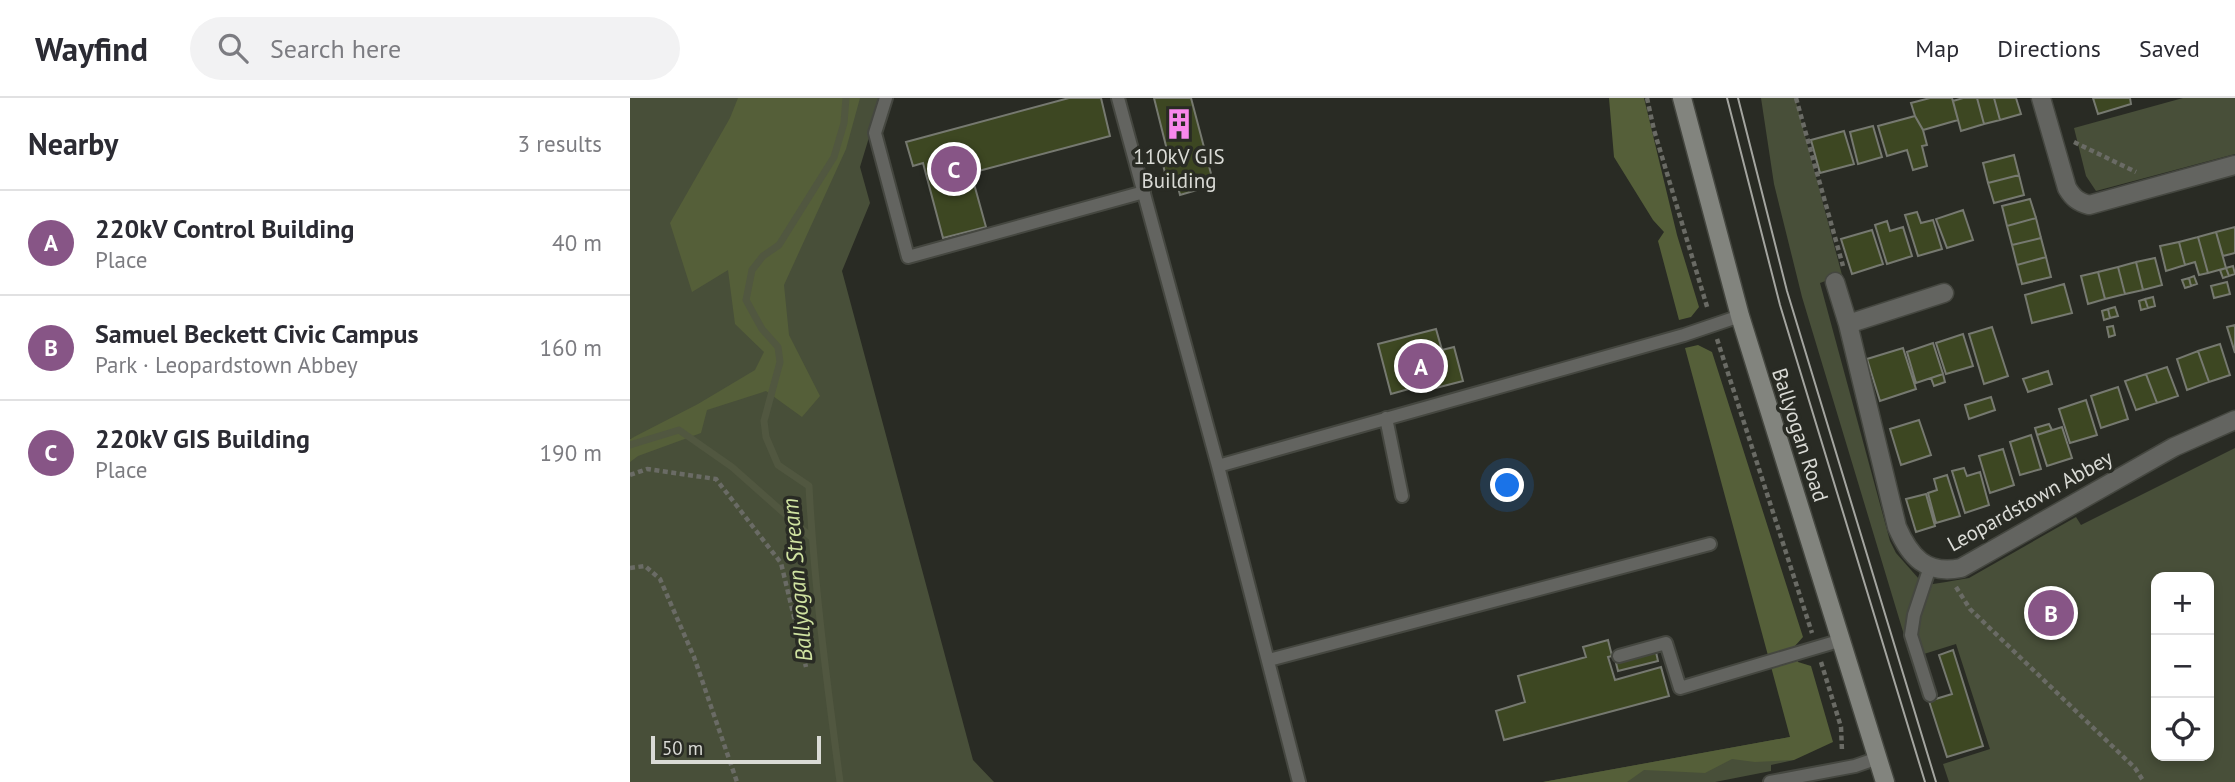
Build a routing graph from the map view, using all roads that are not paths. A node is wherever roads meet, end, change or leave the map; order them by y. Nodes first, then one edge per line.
1 (886, 98) edge
2 (1118, 98) edge
3 (1682, 98) edge
4 (2041, 98) edge
5 (2235, 165) edge
6 (1144, 192) junction
7 (1840, 277) road end
8 (1944, 293) dead end
9 (1740, 316) junction
10 (1848, 324) junction
11 (1386, 418) junction
12 (2235, 420) edge
13 (1218, 466) junction
14 (1402, 496) dead end
15 (1710, 544) dead end
16 (1938, 569) junction
17 (1842, 640) junction
18 (1619, 656) dead end
19 (1269, 660) junction
20 (1930, 695) dead end
21 (1878, 758) junction
22 (1299, 782) edge
23 (1770, 782) edge
24 (1885, 782) edge

1 - 6 lane
2 - 6 lane
3 - 9 street, Ballyogan Road
4 - 5 street
6 - 13 lane
7 - 10 street, Leopardstown Abbey
8 - 10 street
9 - 11 lane
9 - 17 street, Ballyogan Road
10 - 16 street, Leopardstown Abbey
11 - 13 lane
11 - 14 lane
12 - 16 street, Leopardstown Abbey
13 - 19 lane
15 - 19 lane
16 - 20 lane
17 - 18 lane
17 - 21 street, Ballyogan Road
19 - 22 lane
21 - 23 lane
21 - 24 street, Ballyogan Road

